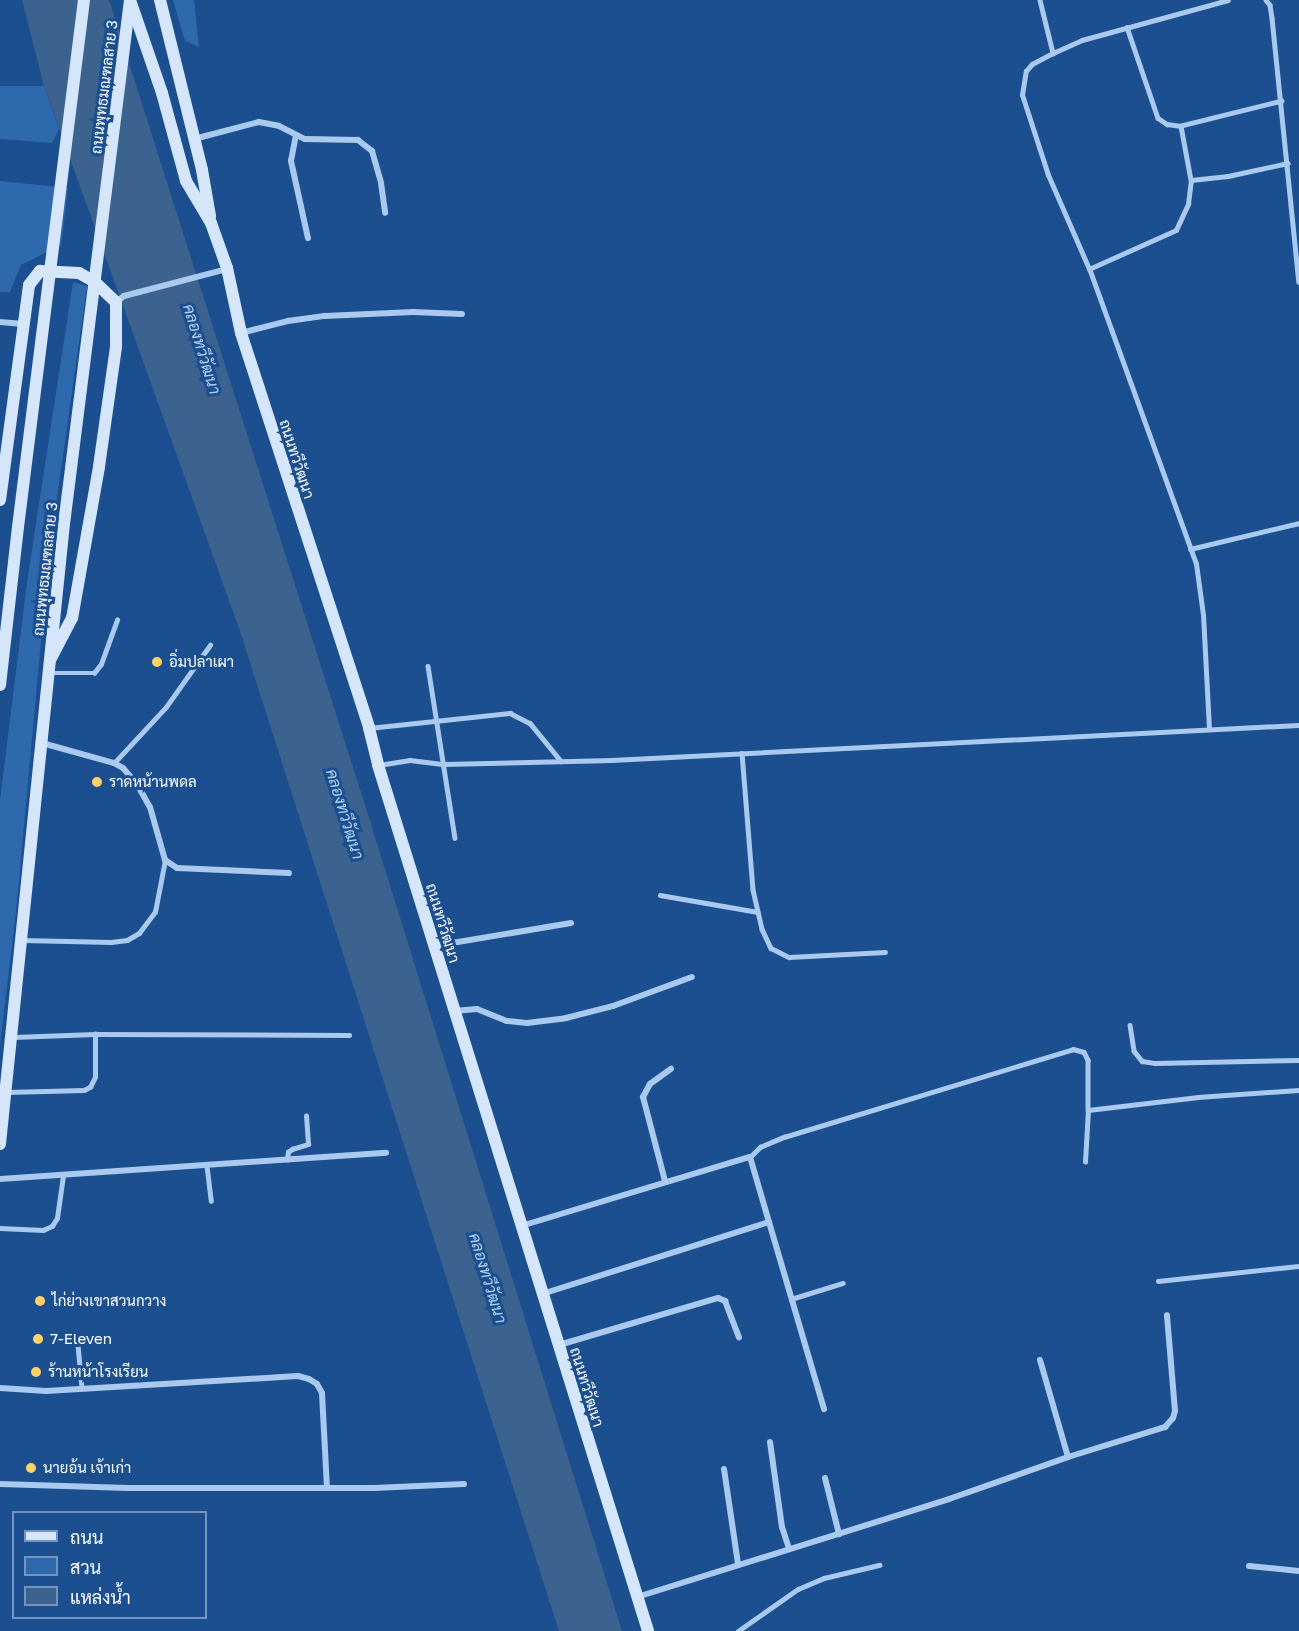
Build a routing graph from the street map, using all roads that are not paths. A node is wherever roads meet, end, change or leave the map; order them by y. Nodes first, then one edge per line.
1 (84, 0) edge
2 (130, 0) edge
3 (160, 0) edge
4 (1040, 0) edge
5 (1228, 0) edge
6 (1266, 0) edge
7 (1201, 3) edge
8 (1127, 27) junction
9 (1053, 54) junction
10 (1282, 101) junction
11 (1181, 126) junction
12 (296, 135) junction
13 (194, 139) junction
14 (1288, 163) junction
15 (1191, 180) junction
16 (385, 213) dead end
17 (211, 223) junction
18 (308, 238) dead end
19 (227, 268) junction
20 (1089, 269) junction
21 (1299, 282) edge
22 (120, 299) junction
23 (462, 314) dead end
24 (0, 322) edge
25 (24, 324) junction
26 (241, 333) junction
27 (0, 500) edge
28 (1299, 523) edge
29 (1190, 549) junction
30 (117, 620) dead end
31 (210, 645) dead end
32 (428, 666) dead end
33 (49, 667) junction
34 (0, 685) edge
35 (437, 721) junction
36 (1299, 725) edge
37 (369, 728) junction
38 (1209, 729) junction
39 (42, 742) junction
40 (742, 753) junction
41 (561, 761) junction
42 (114, 763) junction
43 (444, 764) junction
44 (378, 765) junction
45 (455, 838) dead end
46 (165, 860) junction
47 (289, 873) dead end
48 (660, 895) dead end
49 (758, 912) junction
50 (571, 923) dead end
51 (21, 940) junction
52 (434, 946) junction
53 (885, 952) dead end
54 (693, 977) dead end
55 (454, 1011) junction
56 (1130, 1025) dead end
57 (95, 1034) junction
58 (349, 1035) dead end
59 (11, 1037) junction
60 (1299, 1060) edge
61 (671, 1069) dead end
62 (1299, 1090) edge
63 (5, 1092) junction
64 (1088, 1110) junction
65 (306, 1116) dead end
66 (0, 1143) edge
67 (386, 1153) dead end
68 (750, 1157) junction
69 (287, 1160) junction
70 (1085, 1162) dead end
71 (207, 1166) junction
72 (63, 1176) junction
73 (0, 1179) edge
74 (665, 1180) junction
75 (210, 1201) dead end
76 (769, 1222) junction
77 (521, 1226) junction
78 (0, 1228) edge
79 (1299, 1266) edge
80 (1158, 1281) dead end
81 (843, 1283) dead end
82 (542, 1294) junction
83 (791, 1299) junction
84 (1167, 1315) dead end
85 (739, 1337) dead end
86 (78, 1345) dead end
87 (559, 1345) junction
88 (1040, 1359) dead end
89 (0, 1388) edge
90 (82, 1388) junction
91 (824, 1409) dead end
92 (770, 1442) dead end
93 (1068, 1457) junction
94 (724, 1469) dead end
95 (825, 1478) dead end
96 (0, 1484) edge
97 (464, 1484) dead end
98 (327, 1488) junction
99 (839, 1534) junction
100 (789, 1548) junction
101 (738, 1564) junction
102 (879, 1565) dead end
103 (1249, 1566) dead end
104 (1299, 1571) edge
105 (636, 1597) junction
106 (648, 1631) edge
107 (738, 1631) edge

1 - 34 main road, ถนนพุทธมณฑลสาย 3, bridge
2 - 17 main road, ถนนทวีวัฒนา
2 - 33 main road, ถนนพุทธมณฑลสาย 3, bridge
3 - 13 main road, ถนนทวีวัฒนา
4 - 9 lane
5 - 7 lane
6 - 10 lane
7 - 8 lane
8 - 9 lane
8 - 11 lane
9 - 20 lane
10 - 11 lane
10 - 14 lane
11 - 15 lane
12 - 13 street
12 - 16 street
12 - 18 street
13 - 17 main road, ถนนทวีวัฒนา
14 - 15 lane
14 - 21 lane
15 - 20 lane
17 - 19 main road, ถนนทวีวัฒนา
19 - 22 street
19 - 26 main road, ถนนทวีวัฒนา
20 - 29 lane
22 - 25 main road
22 - 33 main road
23 - 26 street
24 - 25 street
25 - 27 main road
26 - 37 main road, ถนนทวีวัฒนา
28 - 29 lane
29 - 38 lane
30 - 33 lane
31 - 42 lane
32 - 35 lane
33 - 39 main road, ถนนพุทธมณฑลสาย 3
35 - 37 lane
35 - 41 lane
35 - 43 lane
36 - 38 lane
37 - 44 main road, ถนนทวีวัฒนา
38 - 40 lane
39 - 42 street
39 - 51 main road, ถนนพุทธมณฑลสาย 3
40 - 41 lane
40 - 49 lane
41 - 43 lane
42 - 46 street
43 - 44 lane
43 - 45 lane
44 - 52 main road, ถนนทวีวัฒนา
46 - 47 street
46 - 51 lane
48 - 49 lane
49 - 53 lane
50 - 52 street
51 - 59 main road, ถนนพุทธมณฑลสาย 3
52 - 55 main road, ถนนทวีวัฒนา
54 - 55 street
55 - 77 main road, ถนนทวีวัฒนา
56 - 60 lane
57 - 58 lane
57 - 59 lane
57 - 63 lane
59 - 63 main road, ถนนพุทธมณฑลสาย 3
61 - 74 street
62 - 64 lane
63 - 66 main road, ถนนพุทธมณฑลสาย 3
64 - 68 lane
64 - 70 lane
65 - 69 lane
67 - 69 street
68 - 74 street
68 - 76 street
69 - 71 street
71 - 72 street
71 - 75 lane
72 - 73 street
72 - 78 lane
74 - 77 street
76 - 82 street
76 - 83 street
77 - 82 main road, ถนนทวีวัฒนา
79 - 80 lane
81 - 83 lane
82 - 87 main road, ถนนทวีวัฒนา
83 - 91 street
84 - 93 street
85 - 87 street
86 - 90 lane
87 - 105 main road, ถนนทวีวัฒนา
88 - 93 street
89 - 90 street
90 - 98 street
92 - 100 street
93 - 99 street
94 - 101 street
95 - 99 street
96 - 98 street
97 - 98 street
99 - 100 street
100 - 101 street
101 - 105 street
102 - 107 lane
103 - 104 street
105 - 106 main road, ถนนทวีวัฒนา

